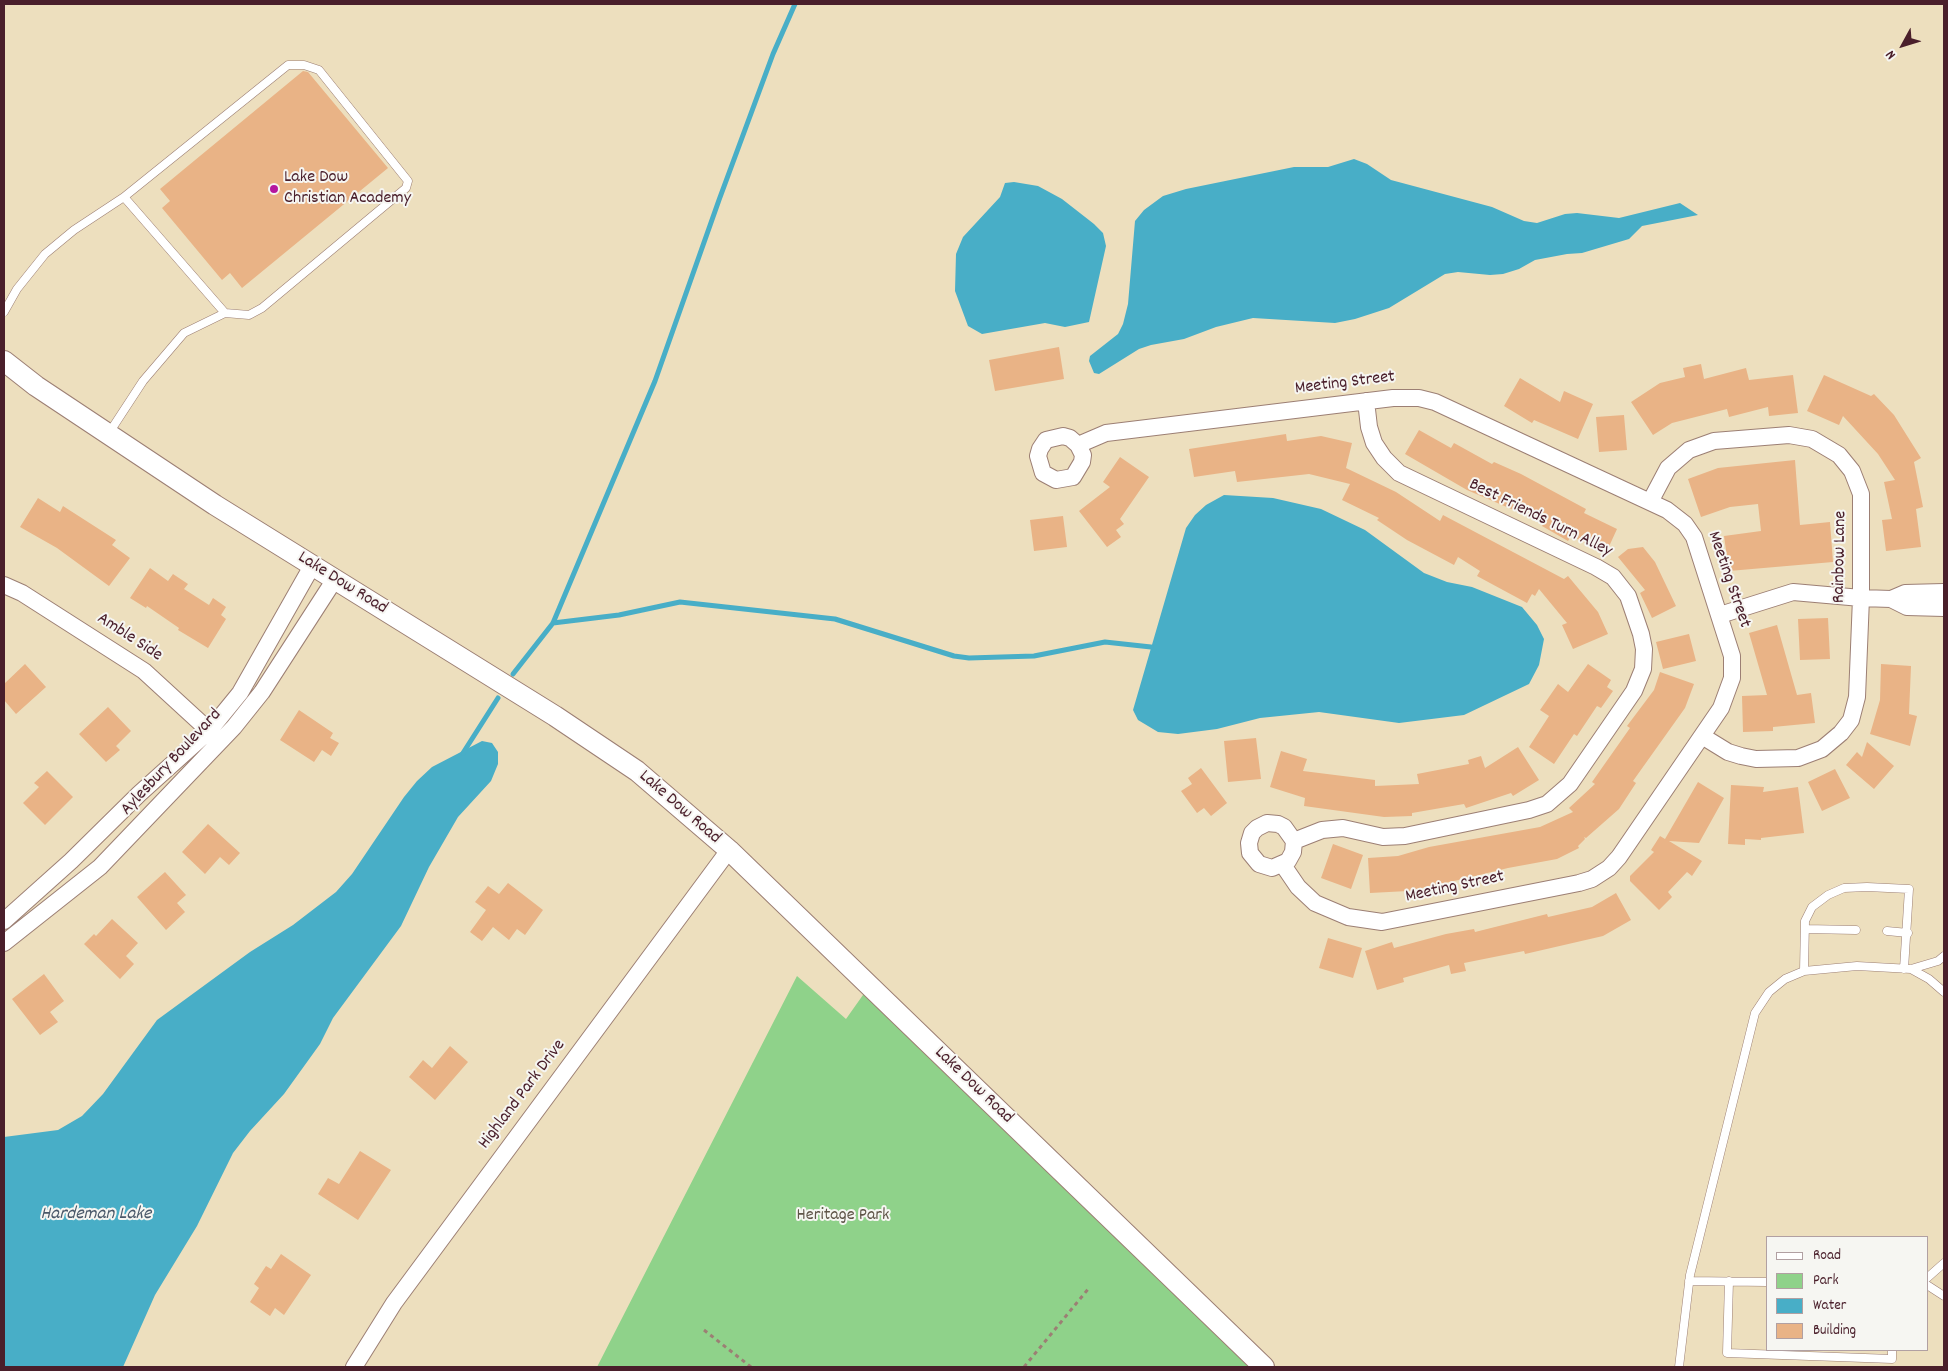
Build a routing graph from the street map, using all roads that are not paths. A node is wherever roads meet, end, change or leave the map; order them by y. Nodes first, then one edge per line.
1 (124, 197) junction
2 (4, 312) edge
3 (225, 313) junction
4 (4, 361) edge
5 (1366, 401) junction
6 (108, 434) junction
7 (1078, 445) dead end
8 (1650, 502) junction
9 (312, 566) junction
10 (335, 579) junction
11 (5, 589) edge
12 (1944, 592) edge
13 (1861, 598) junction
14 (1891, 599) junction
15 (1944, 608) edge
16 (1720, 615) junction
17 (215, 736) junction
18 (1702, 736) junction
19 (1294, 841) junction
20 (730, 850) junction
21 (1283, 865) junction
22 (4, 921) edge
23 (1805, 929) junction
24 (1856, 930) dead end
25 (1887, 931) dead end
26 (1908, 933) junction
27 (4, 943) edge
28 (1944, 956) edge
29 (1908, 969) junction
30 (1804, 971) junction
31 (1944, 992) edge
32 (1944, 1263) edge
33 (1928, 1277) edge
34 (1689, 1281) junction
35 (1729, 1281) junction
36 (1766, 1282) edge
37 (1928, 1286) edge
38 (1944, 1296) edge
39 (1892, 1351) edge
40 (354, 1367) edge
41 (1264, 1367) edge
42 (1679, 1367) edge

1 - 2 lane
1 - 3 lane
1 - 3 lane
3 - 6 lane
4 - 6 street, Lake Dow Road
5 - 7 street, Meeting Street
5 - 8 street, Meeting Street
5 - 19 street, Best Friends Turn Alley
6 - 9 street, Lake Dow Road
8 - 13 street, Rainbow Lane
8 - 16 street, Meeting Street
9 - 10 street, Lake Dow Road
9 - 17 street, Aylesbury Boulevard
10 - 17 street, Aylesbury Boulevard
10 - 20 street, Lake Dow Road
11 - 17 street, Amble Side
12 - 14 street
13 - 14 street
13 - 16 street
13 - 18 street, Rainbow Lane
14 - 15 street
16 - 18 street, Meeting Street
17 - 22 street, Aylesbury Boulevard
17 - 27 street, Aylesbury Boulevard
18 - 21 street, Meeting Street
19 - 21 street
19 - 21 street
20 - 40 street, Highland Park Drive
20 - 41 street, Lake Dow Road
23 - 24 lane
23 - 26 lane
23 - 30 lane
25 - 26 lane
26 - 29 lane
28 - 29 lane
29 - 30 lane
29 - 31 lane
30 - 34 lane
32 - 33 lane
34 - 35 lane
34 - 42 lane
35 - 36 lane
35 - 39 lane
37 - 38 lane

